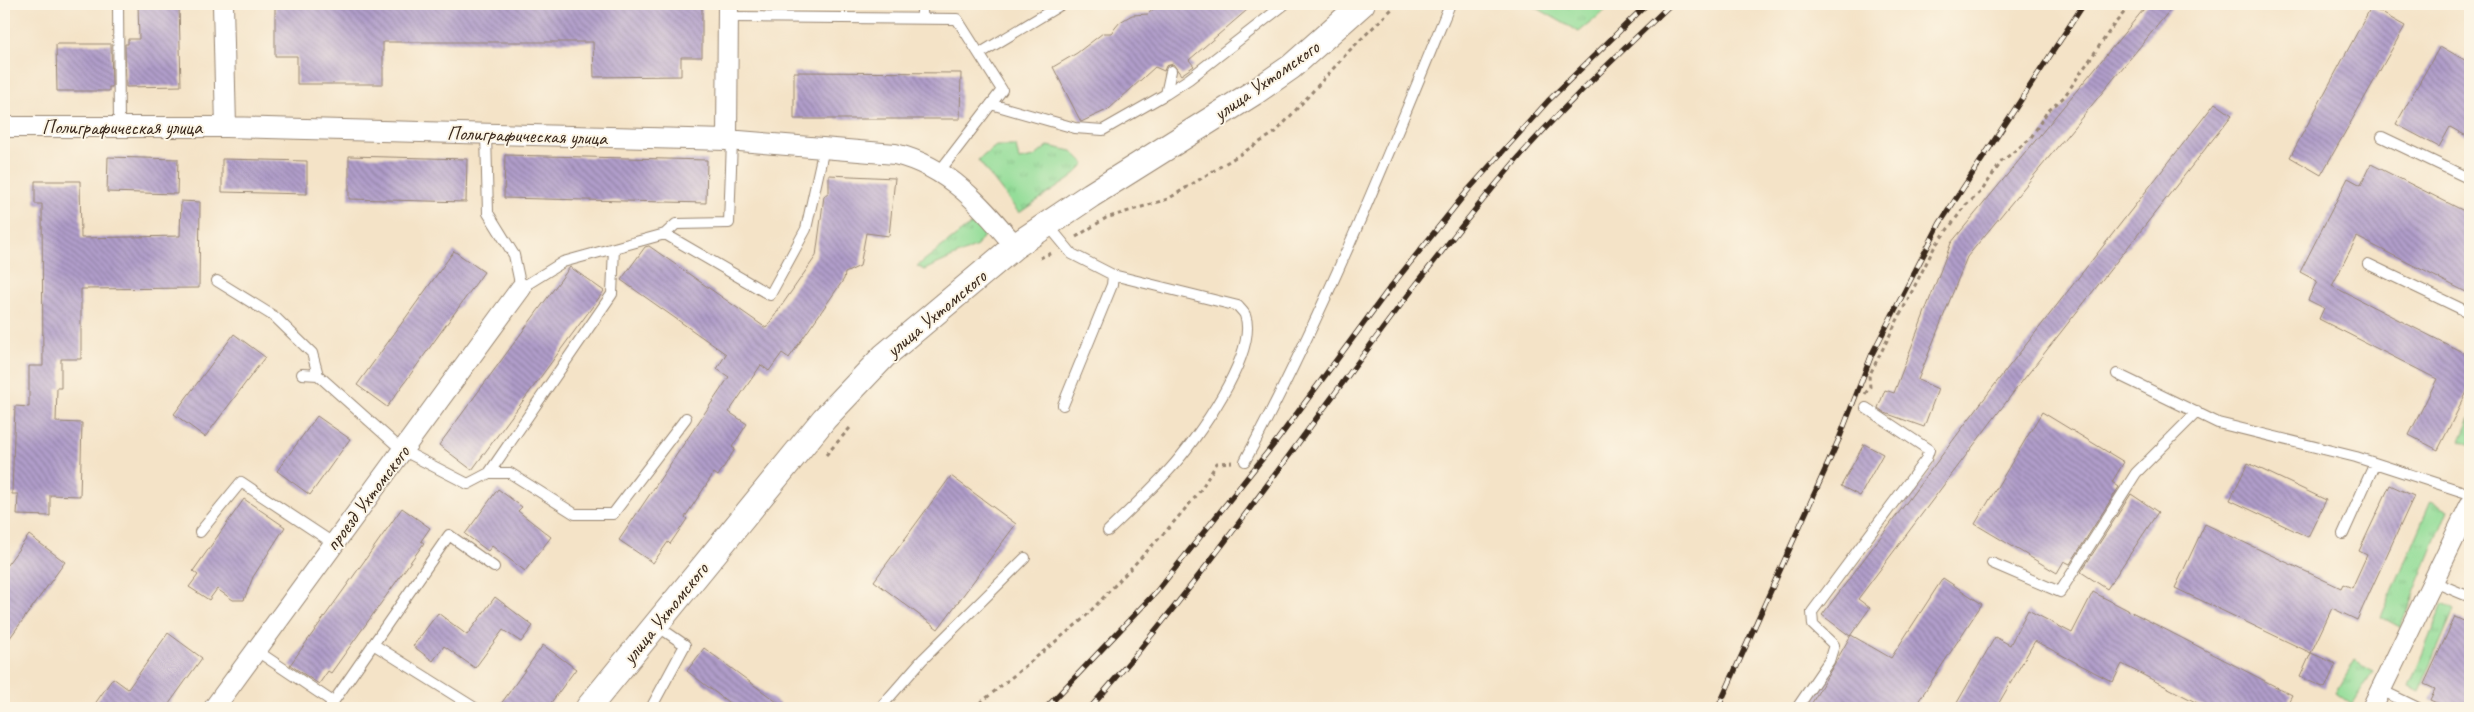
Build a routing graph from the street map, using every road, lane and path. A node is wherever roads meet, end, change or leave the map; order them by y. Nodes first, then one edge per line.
1 (118, 4) edge
2 (223, 4) edge
3 (922, 4) edge
4 (1062, 4) edge
5 (1285, 4) edge
6 (1362, 4) edge
7 (1397, 4) edge
8 (1450, 4) edge
9 (2131, 4) edge
10 (728, 11) edge
11 (922, 19) junction
12 (979, 54) junction
13 (1171, 71) dead end
14 (1166, 94) junction
15 (991, 104) junction
16 (4, 127) edge
17 (119, 127) junction
18 (226, 127) junction
19 (486, 134) junction
20 (2382, 137) dead end
21 (730, 141) junction
22 (824, 148) junction
23 (939, 172) junction
24 (2470, 179) edge
25 (1047, 224) junction
26 (665, 234) junction
27 (1064, 246) junction
28 (614, 248) junction
29 (1024, 253) junction
30 (2368, 264) dead end
31 (1113, 275) junction
32 (217, 281) dead end
33 (522, 288) junction
34 (2470, 313) edge
35 (302, 374) dead end
36 (2117, 374) dead end
37 (318, 376) junction
38 (1064, 405) dead end
39 (1866, 408) joint
40 (2197, 412) junction
41 (686, 418) dead end
42 (851, 426) dead end
43 (402, 450) junction
44 (825, 457) dead end
45 (1245, 461) joint
46 (2376, 463) junction
47 (489, 473) junction
48 (2470, 494) edge
49 (2470, 505) edge
50 (1108, 531) dead end
51 (200, 532) dead end
52 (2343, 534) dead end
53 (333, 543) junction
54 (1025, 558) dead end
55 (1992, 563) dead end
56 (494, 567) dead end
57 (2434, 582) junction
58 (2470, 597) edge
59 (655, 624) junction
60 (373, 644) junction
61 (257, 651) junction
62 (2377, 699) edge
63 (331, 705) edge
64 (214, 708) edge
65 (475, 708) edge
66 (588, 708) edge
67 (651, 708) edge
68 (880, 708) edge
69 (974, 708) edge
70 (1797, 708) edge
71 (2418, 708) edge

1 - 17 lane
2 - 18 street
3 - 11 lane
4 - 12 lane
5 - 14 lane
6 - 25 street, улица Ухтомского
7 - 27 path
8 - 45 lane
9 - 39 path
10 - 11 lane
10 - 21 street
11 - 12 lane
12 - 15 lane
13 - 14 lane
14 - 15 lane
15 - 23 lane
16 - 17 street, Полиграфическая улица
17 - 18 street, Полиграфическая улица
18 - 19 street, Полиграфическая улица
19 - 21 street, Полиграфическая улица
19 - 33 lane
20 - 24 lane
21 - 22 street, Полиграфическая улица
21 - 26 lane
22 - 23 street, Полиграфическая улица
22 - 26 lane
23 - 29 street, Полиграфическая улица
25 - 27 lane
25 - 29 street, улица Ухтомского
26 - 28 lane
27 - 29 path
27 - 31 lane
28 - 33 lane
28 - 47 lane
29 - 59 street, улица Ухтомского
30 - 34 lane
31 - 38 lane
31 - 50 lane
32 - 37 lane
33 - 43 street, проезд Ухтомского
35 - 37 lane
36 - 40 lane
37 - 43 lane
39 - 70 lane
40 - 46 lane
40 - 55 lane
41 - 47 lane
42 - 44 path
43 - 47 lane
43 - 53 street, проезд Ухтомского
45 - 69 path
46 - 48 lane
46 - 52 lane
49 - 57 street
51 - 53 lane
53 - 61 street, проезд Ухтомского
54 - 68 lane
56 - 60 lane
57 - 58 lane
57 - 62 street
59 - 66 street, улица Ухтомского
59 - 67 lane
60 - 63 lane
60 - 65 lane
61 - 63 lane
61 - 64 street, проезд Ухтомского
62 - 71 lane

